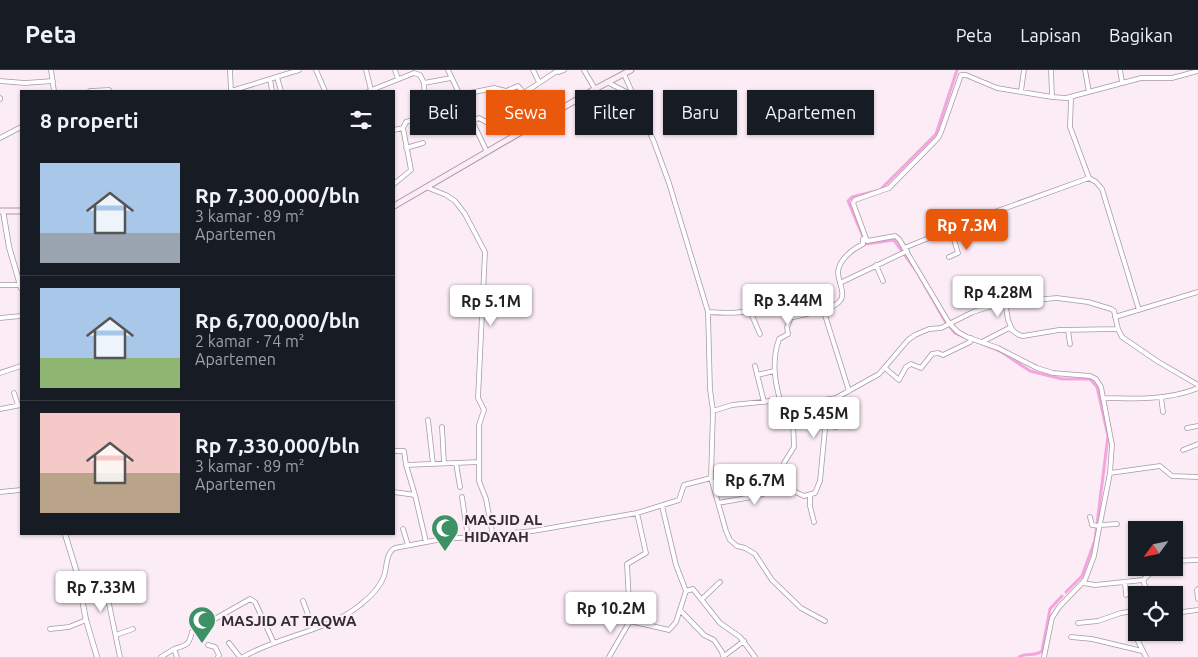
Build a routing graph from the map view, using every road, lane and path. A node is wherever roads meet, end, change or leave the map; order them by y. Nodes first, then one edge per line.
1 (51, 70) edge
2 (230, 70) edge
3 (299, 70) edge
4 (316, 70) edge
5 (366, 70) edge
6 (395, 70) edge
7 (448, 70) edge
8 (533, 70) edge
9 (547, 70) edge
10 (564, 70) edge
11 (584, 70) edge
12 (631, 70) edge
13 (1024, 70) edge
14 (1051, 70) edge
15 (1091, 70) edge
16 (1120, 70) edge
17 (1163, 70) edge
18 (1085, 71) edge
19 (288, 72) edge
20 (1198, 72) edge
21 (624, 74) junction
22 (550, 76) junction
23 (277, 77) junction
24 (1164, 77) junction
25 (451, 78) junction
26 (270, 79) junction
27 (398, 79) junction
28 (0, 80) edge
29 (52, 81) junction
30 (539, 82) junction
31 (607, 82) junction
32 (1122, 82) junction
33 (424, 83) junction
34 (595, 88) junction
35 (54, 90) edge
36 (231, 90) edge
37 (234, 90) edge
38 (272, 90) edge
39 (281, 90) edge
40 (325, 90) edge
41 (370, 90) edge
42 (372, 90) edge
43 (457, 90) edge
44 (502, 90) edge
45 (508, 90) edge
46 (521, 90) edge
47 (528, 90) edge
48 (622, 90) edge
49 (631, 90) edge
50 (1021, 90) junction
51 (476, 92) edge
52 (1088, 92) junction
53 (1052, 96) junction
54 (1071, 98) junction
55 (565, 106) edge
56 (20, 128) edge
57 (403, 128) junction
58 (395, 130) edge
59 (476, 130) edge
60 (517, 135) edge
61 (650, 135) edge
62 (0, 138) edge
63 (423, 143) dead end
64 (406, 148) junction
65 (488, 152) junction
66 (1089, 178) junction
67 (395, 183) edge
68 (426, 187) junction
69 (395, 205) edge
70 (2, 211) edge
71 (20, 211) edge
72 (951, 230) junction
73 (865, 238) junction
74 (905, 251) junction
75 (949, 257) dead end
76 (876, 265) junction
77 (883, 281) dead end
78 (840, 283) junction
79 (20, 284) edge
80 (0, 285) edge
81 (20, 287) edge
82 (1198, 292) edge
83 (1005, 302) junction
84 (823, 309) junction
85 (1139, 310) junction
86 (750, 311) junction
87 (708, 312) junction
88 (20, 316) edge
89 (790, 317) junction
90 (1115, 317) junction
91 (0, 318) edge
92 (948, 323) junction
93 (1118, 328) junction
94 (1012, 329) junction
95 (1068, 330) junction
96 (760, 334) dead end
97 (971, 340) junction
98 (982, 342) junction
99 (1070, 344) dead end
100 (20, 366) edge
101 (755, 366) dead end
102 (885, 368) junction
103 (774, 371) junction
104 (0, 373) edge
105 (757, 375) junction
106 (1198, 386) edge
107 (850, 391) junction
108 (14, 393) dead end
109 (1161, 397) junction
110 (1104, 398) junction
111 (780, 400) junction
112 (821, 400) junction
113 (764, 402) junction
114 (796, 404) junction
115 (19, 405) edge
116 (0, 409) edge
117 (713, 411) junction
118 (1163, 412) dead end
119 (854, 417) dead end
120 (428, 420) dead end
121 (824, 425) junction
122 (1198, 426) edge
123 (442, 427) dead end
124 (1186, 428) dead end
125 (1198, 444) edge
126 (1183, 450) dead end
127 (395, 451) edge
128 (479, 462) junction
129 (444, 463) junction
130 (456, 463) junction
131 (433, 464) junction
132 (406, 465) junction
133 (1110, 473) junction
134 (1198, 477) edge
135 (711, 478) junction
136 (460, 488) dead end
137 (789, 488) junction
138 (20, 490) edge
139 (0, 492) edge
140 (395, 492) edge
141 (415, 495) junction
142 (810, 496) junction
143 (462, 497) dead end
144 (718, 503) junction
145 (662, 506) junction
146 (637, 513) junction
147 (1090, 517) dead end
148 (814, 522) dead end
149 (1117, 524) dead end
150 (1098, 526) junction
151 (403, 529) dead end
152 (65, 535) edge
153 (493, 536) junction
154 (468, 538) junction
155 (426, 542) junction
156 (408, 545) junction
157 (1198, 560) edge
158 (1183, 561) edge
159 (1148, 576) edge
160 (1144, 580) junction
161 (720, 582) dead end
162 (1125, 582) junction
163 (1083, 583) junction
164 (1146, 586) edge
165 (1198, 589) edge
166 (686, 592) junction
167 (125, 594) dead end
168 (1126, 595) dead end
169 (702, 599) junction
170 (1198, 599) edge
171 (303, 601) dead end
172 (680, 610) junction
173 (1198, 610) edge
174 (1128, 612) edge
175 (1183, 612) edge
176 (86, 620) junction
177 (630, 621) junction
178 (825, 621) dead end
179 (1078, 623) dead end
180 (313, 628) junction
181 (50, 629) dead end
182 (133, 629) dead end
183 (116, 634) junction
184 (1072, 637) dead end
185 (744, 641) junction
186 (1138, 641) edge
187 (228, 643) dead end
188 (274, 643) junction
189 (208, 645) dead end
190 (174, 649) junction
191 (258, 650) junction
192 (1142, 651) junction
193 (724, 656) edge
194 (97, 657) edge
195 (120, 657) edge
196 (161, 657) edge
197 (177, 657) edge
198 (218, 657) edge
199 (241, 657) edge
200 (259, 657) edge
201 (609, 657) edge
202 (755, 657) edge
203 (1044, 657) edge
204 (1146, 657) edge

1 - 29 street
2 - 36 street
3 - 19 street
4 - 40 street
5 - 41 street
6 - 27 street
7 - 25 street
8 - 30 street
9 - 22 street
10 - 22 street
11 - 34 street
12 - 21 main road
13 - 50 street
14 - 53 street
15 - 18 street
16 - 32 street
17 - 24 street
18 - 52 street
19 - 23 street
20 - 24 street
21 - 31 main road
21 - 49 street
22 - 30 street
23 - 26 street
23 - 39 street
24 - 32 street
25 - 33 street
25 - 43 street
26 - 37 street
26 - 38 street
27 - 33 street
27 - 42 street
28 - 29 street
29 - 35 street
30 - 47 street
31 - 34 main road
31 - 48 street
32 - 52 street
33 - 57 street
34 - 55 main road
44 - 51 street
45 - 46 street
50 - 53 street
50 - 73 street
52 - 54 street
53 - 54 street
54 - 66 street
56 - 62 street
57 - 58 street
57 - 64 street
59 - 65 street
60 - 65 main road
61 - 87 street
63 - 64 street
64 - 67 street
65 - 68 main road
66 - 72 street
66 - 85 street
68 - 69 main road
68 - 128 street
70 - 71 main road
70 - 79 street
72 - 74 street
72 - 75 street
73 - 74 street
73 - 78 street
74 - 76 street
74 - 92 street
76 - 77 street
76 - 78 street
78 - 84 street
80 - 81 street
82 - 85 street
83 - 90 street
83 - 92 street
83 - 94 street
84 - 89 street
84 - 107 street
85 - 90 street
86 - 87 street
86 - 89 street
86 - 96 street
87 - 117 street
88 - 91 street
89 - 103 street
90 - 93 street
92 - 97 street
92 - 102 street
93 - 95 street
93 - 106 street
94 - 95 street
94 - 98 street
95 - 99 street
97 - 98 street
97 - 102 street
98 - 110 street
100 - 104 street
101 - 105 street
102 - 107 street
103 - 105 street
103 - 111 street
105 - 113 street
106 - 109 street
107 - 112 street
108 - 115 street
109 - 110 street
109 - 118 street
110 - 133 street
111 - 113 street
111 - 114 street
112 - 114 street
112 - 121 street
113 - 117 street
114 - 137 street
115 - 116 street
117 - 135 street
119 - 121 street
120 - 131 street
121 - 142 street
122 - 124 street
123 - 129 street
125 - 126 street
127 - 132 street
128 - 130 street
128 - 153 street
129 - 130 street
129 - 131 street
130 - 136 street
131 - 132 street
132 - 141 street
133 - 134 street
133 - 150 street
135 - 144 street
135 - 145 street
137 - 142 street
137 - 144 street
138 - 139 street
140 - 141 street
141 - 155 street
142 - 148 street
143 - 154 street
144 - 178 street
145 - 146 street
145 - 166 street
146 - 153 street
146 - 177 street
147 - 150 street
149 - 150 street
150 - 163 street
151 - 156 street
152 - 176 street
153 - 154 street
154 - 155 street
155 - 156 street
156 - 180 street
157 - 158 street
159 - 160 street
160 - 162 street
160 - 164 street
161 - 169 street
162 - 163 street
162 - 168 street
163 - 203 street
165 - 170 street
166 - 169 street
166 - 172 street
167 - 183 street
169 - 185 street
171 - 180 street
172 - 177 street
172 - 193 street
173 - 175 street
174 - 179 street
176 - 181 street
176 - 194 street
177 - 201 street
180 - 188 street
182 - 183 street
183 - 195 street
184 - 192 street
185 - 193 street
185 - 202 street
186 - 192 street
187 - 199 street
188 - 190 street
188 - 191 street
189 - 198 street
190 - 196 street
190 - 197 street
191 - 199 street
191 - 200 street
192 - 204 street

